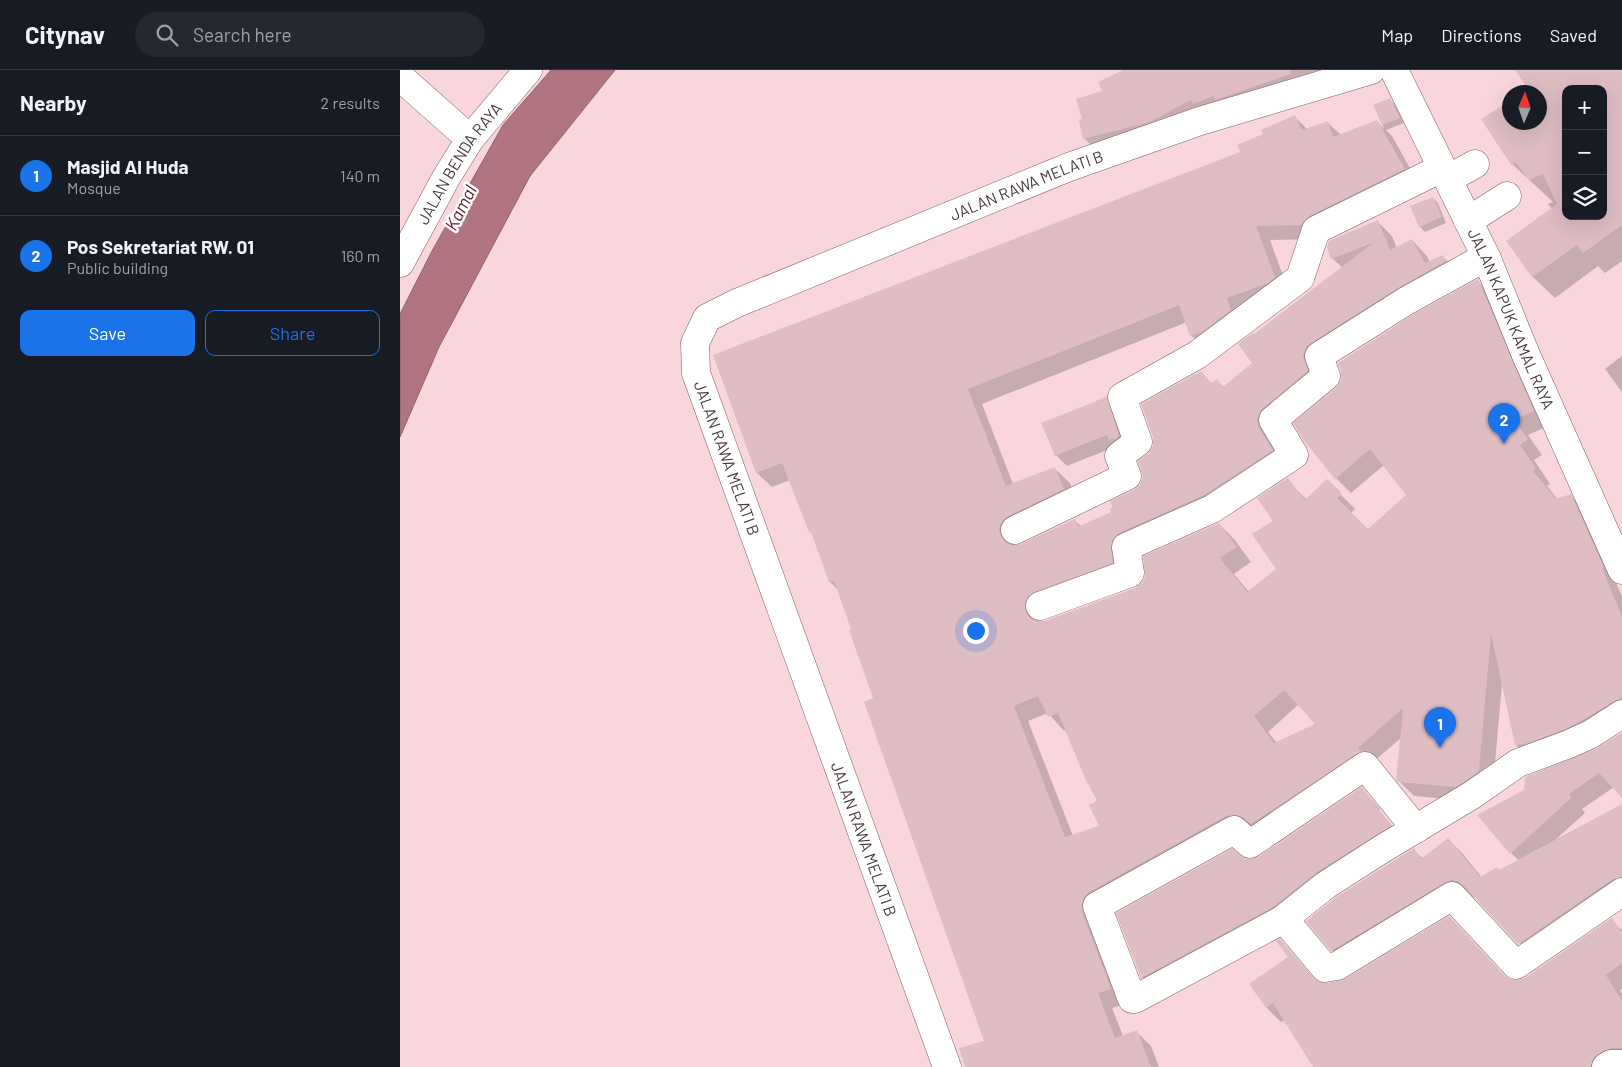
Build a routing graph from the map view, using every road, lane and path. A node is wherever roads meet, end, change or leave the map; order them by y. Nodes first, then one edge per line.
1 (528, 70) edge
2 (1371, 70) edge
3 (1394, 70) edge
4 (400, 78) edge
5 (470, 138) junction
6 (1475, 164) dead end
7 (1445, 174) junction
8 (1507, 196) dead end
9 (1468, 221) junction
10 (1487, 259) junction
11 (400, 263) edge
12 (1014, 530) dead end
13 (1616, 538) edge
14 (1622, 570) edge
15 (1040, 606) dead end
16 (1622, 714) edge
17 (1416, 829) junction
18 (1622, 892) edge
19 (1282, 920) junction
20 (1622, 1064) edge
21 (947, 1067) edge
22 (1606, 1067) edge

1 - 5 street, JALAN BENDA RAYA
2 - 21 street, JALAN RAWA MELATI B
3 - 7 street, JALAN KAPUK KAMAL RAYA
4 - 5 street
5 - 11 street, JALAN BENDA RAYA
6 - 7 street
7 - 9 street, JALAN KAPUK KAMAL RAYA
7 - 12 street
8 - 9 street
9 - 10 street, JALAN KAPUK KAMAL RAYA
10 - 13 street, JALAN KAPUK KAMAL RAYA
10 - 15 street
13 - 14 street, JALAN KAPUK KAMAL RAYA
16 - 17 street
17 - 19 street
17 - 19 street
18 - 19 street
20 - 22 street

